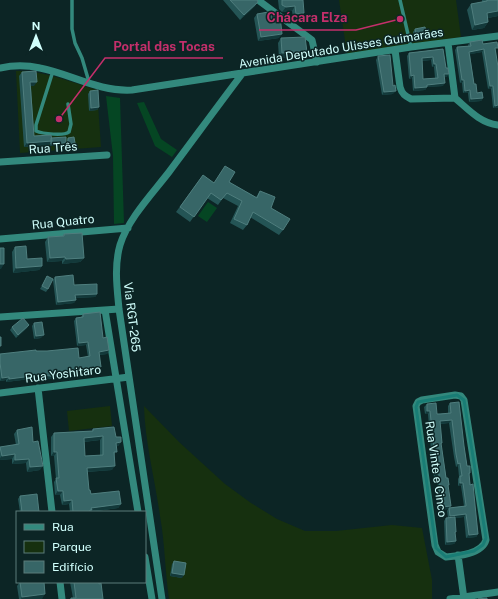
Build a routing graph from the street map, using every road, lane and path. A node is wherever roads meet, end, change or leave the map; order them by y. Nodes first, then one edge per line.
1 (72, 0) edge
2 (258, 0) edge
3 (400, 0) edge
4 (498, 36) edge
5 (448, 43) junction
6 (411, 47) junction
7 (395, 50) junction
8 (317, 62) junction
9 (0, 68) edge
10 (53, 71) junction
11 (242, 74) junction
12 (90, 84) junction
13 (455, 98) junction
14 (68, 104) dead end
15 (498, 125) edge
16 (107, 155) dead end
17 (0, 162) edge
18 (128, 228) junction
19 (0, 240) edge
20 (119, 309) junction
21 (105, 310) junction
22 (0, 316) edge
23 (129, 377) junction
24 (116, 379) junction
25 (38, 388) junction
26 (0, 393) edge
27 (52, 511) edge
28 (138, 511) edge
29 (458, 555) junction
30 (146, 562) edge
31 (60, 583) edge
32 (498, 592) edge
33 (464, 598) edge
34 (62, 599) edge
35 (152, 599) edge
36 (162, 599) edge
37 (450, 599) edge

1 - 12 lane
2 - 8 street
3 - 6 lane
4 - 5 street, Avenida Deputado Ulisses Guimarães
5 - 6 street, Avenida Deputado Ulisses Guimarães
5 - 13 street
6 - 7 street, Avenida Deputado Ulisses Guimarães
7 - 8 street, Avenida Deputado Ulisses Guimarães
7 - 13 street
8 - 11 street, Avenida Deputado Ulisses Guimarães
9 - 10 street, Avenida Deputado Ulisses Guimarães
10 - 12 street, Avenida Deputado Ulisses Guimarães
10 - 14 lane
11 - 12 street, Avenida Deputado Ulisses Guimarães
11 - 18 street, Via RGT-265
13 - 15 street
16 - 17 street, Rua Três
18 - 19 street, Rua Quatro
18 - 20 street, Via RGT-265
20 - 21 street
20 - 23 street, Via RGT-265
21 - 22 street
21 - 24 street
23 - 24 street, Rua Yoshitaro
23 - 36 street, Via RGT-265
24 - 25 street, Rua Yoshitaro
24 - 28 street
25 - 26 street, Rua Yoshitaro
25 - 27 street
29 - 29 street, Rua Vinte e Cinco
29 - 33 street
30 - 35 street
31 - 34 street
32 - 33 street
33 - 37 street

